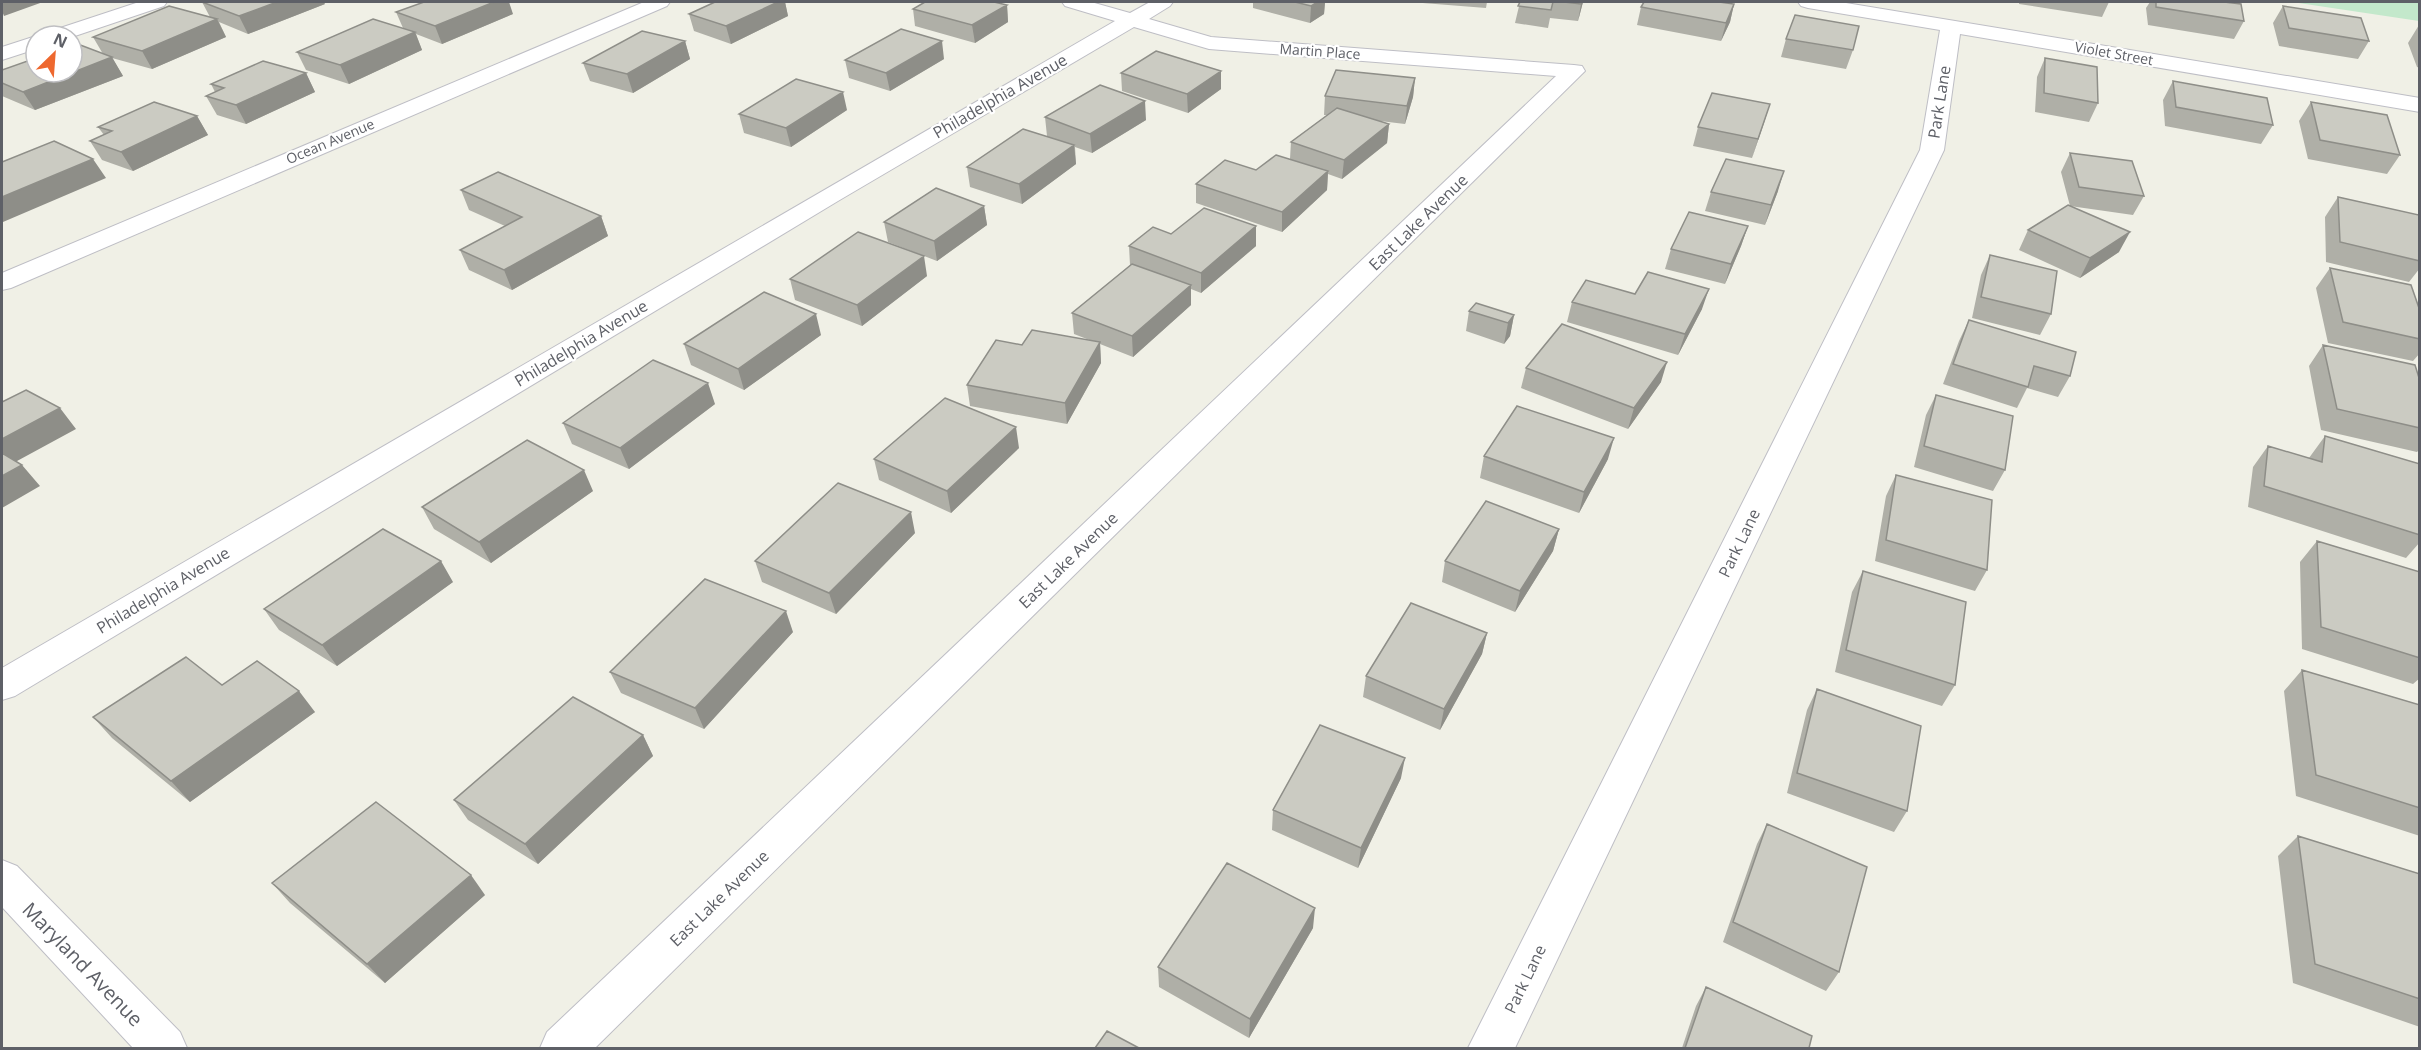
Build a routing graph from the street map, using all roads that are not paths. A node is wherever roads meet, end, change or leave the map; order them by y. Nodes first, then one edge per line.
1 (157, 2) edge
2 (660, 2) edge
3 (1072, 2) edge
4 (1163, 2) edge
5 (1808, 2) edge
6 (1132, 19) junction
7 (84, 26) edge
8 (1951, 26) junction
9 (24, 46) edge
10 (2, 54) edge
11 (1574, 71) joint
12 (2420, 105) edge
13 (2, 282) edge
14 (2, 686) edge
15 (2, 879) edge
16 (164, 1048) edge
17 (563, 1048) edge
18 (1491, 1048) edge

1 - 7 street
2 - 13 street, Ocean Avenue
3 - 6 street, Martin Place
4 - 6 street, Philadelphia Avenue
5 - 8 street, Violet Street
6 - 11 street, Martin Place
6 - 14 street, Philadelphia Avenue
8 - 12 street, Violet Street
8 - 18 street, Park Lane
9 - 10 street
11 - 17 street, East Lake Avenue
15 - 16 street, Maryland Avenue

